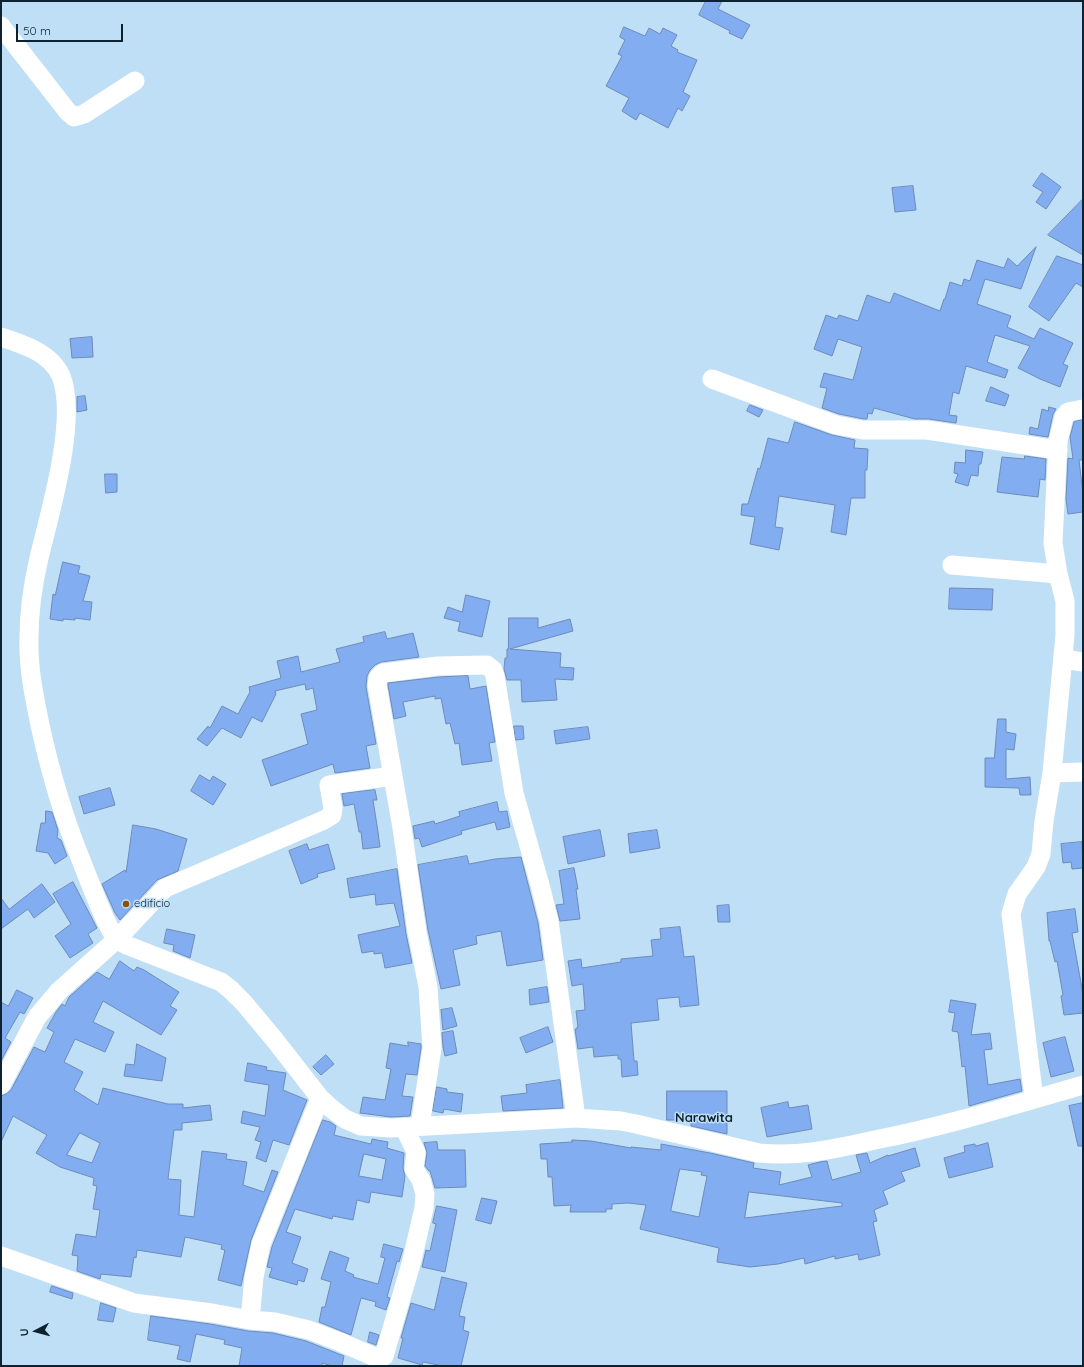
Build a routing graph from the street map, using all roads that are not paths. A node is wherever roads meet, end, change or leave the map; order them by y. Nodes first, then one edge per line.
1 (1, 26) edge
2 (135, 81) dead end
3 (1, 337) edge
4 (712, 379) dead end
5 (1083, 408) edge
6 (1058, 450) junction
7 (952, 565) dead end
8 (1058, 574) junction
9 (1063, 659) junction
10 (1083, 662) edge
11 (1083, 772) edge
12 (1052, 773) junction
13 (393, 776) junction
14 (117, 939) junction
15 (1083, 1085) edge
16 (1, 1086) edge
17 (320, 1098) junction
18 (1034, 1099) junction
19 (576, 1118) junction
20 (412, 1127) junction
21 (1, 1256) edge
22 (250, 1320) junction

1 - 2 street
3 - 14 street
4 - 6 street
5 - 6 street
6 - 8 street
7 - 8 street
8 - 9 street
9 - 10 street
9 - 12 street
11 - 12 street
12 - 18 street
13 - 14 street
13 - 19 street
13 - 20 street
14 - 16 street
14 - 17 street
15 - 18 street
17 - 20 street
17 - 22 street
18 - 19 street
19 - 20 street
20 - 22 street
21 - 22 street

